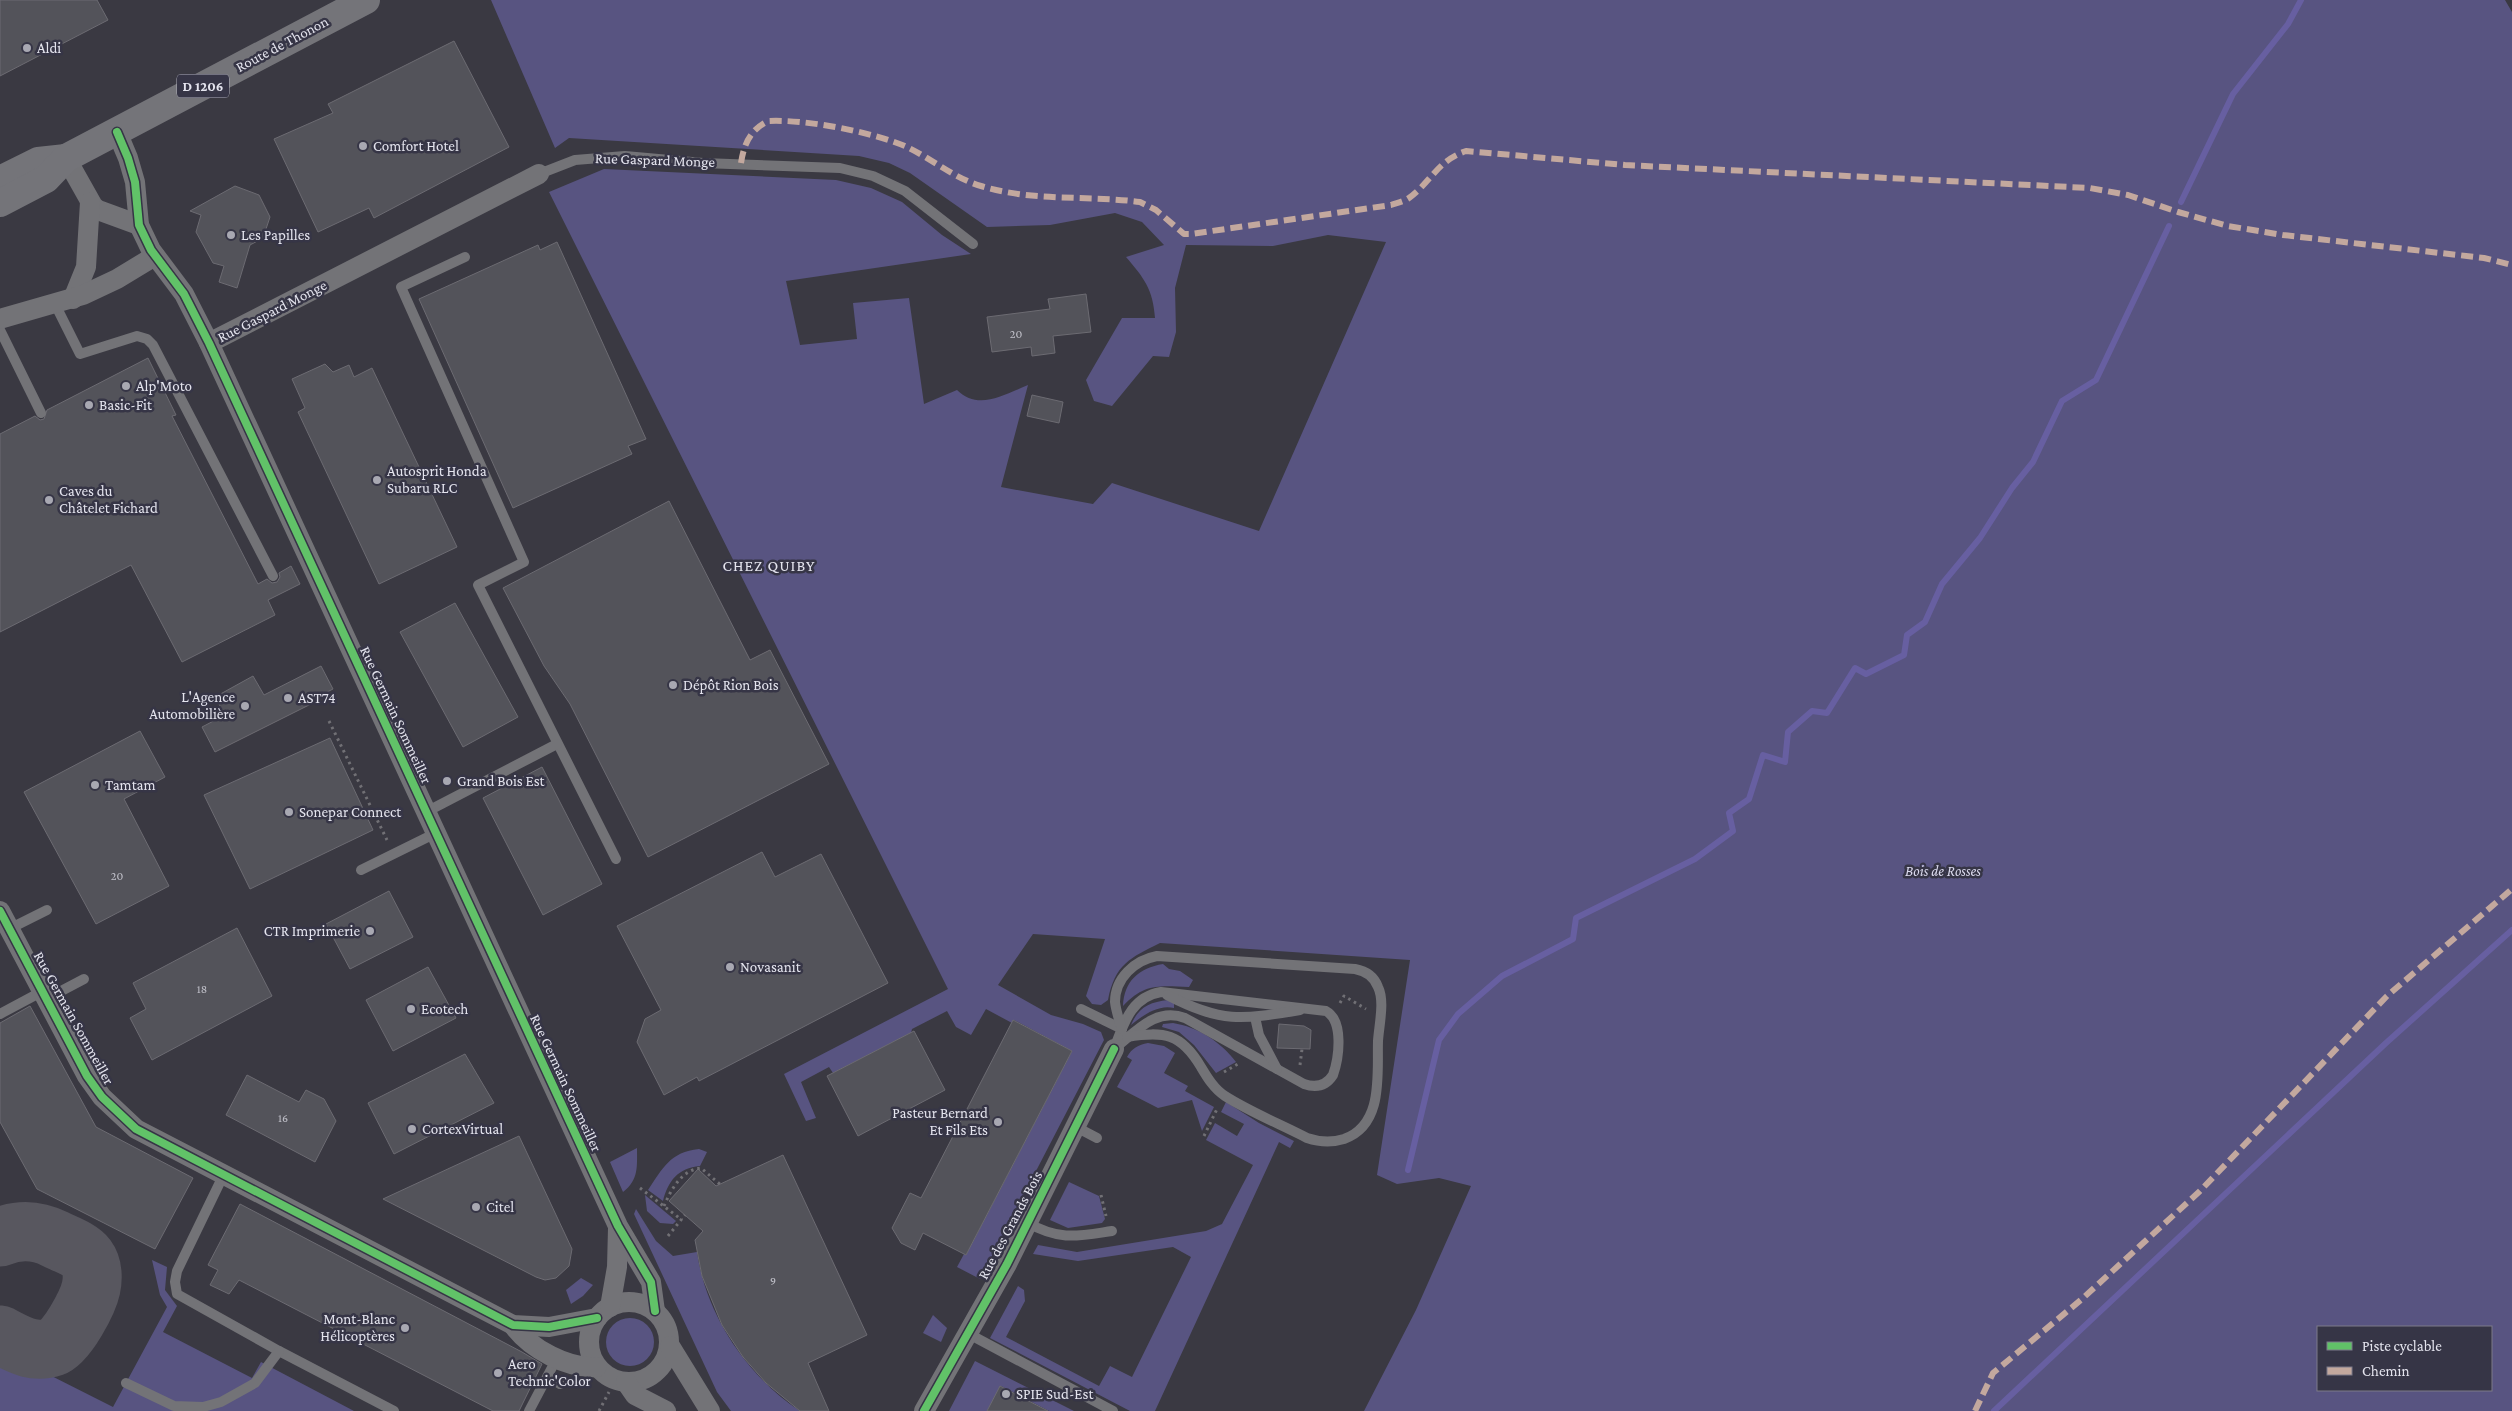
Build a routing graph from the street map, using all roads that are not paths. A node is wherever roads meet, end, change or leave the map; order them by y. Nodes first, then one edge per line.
1 (366, 0) edge
2 (117, 132) junction
3 (66, 158) junction
4 (539, 174) joint
5 (0, 180) edge
6 (90, 202) junction
7 (0, 203) edge
8 (139, 225) junction
9 (973, 244) dead end
10 (155, 256) junction
11 (465, 257) dead end
12 (64, 302) junction
13 (0, 319) edge
14 (0, 330) edge
15 (209, 343) junction
16 (41, 413) dead end
17 (273, 576) dead end
18 (557, 744) junction
19 (426, 812) junction
20 (436, 833) junction
21 (616, 859) dead end
22 (361, 870) dead end
23 (47, 910) dead end
24 (0, 911) edge
25 (9, 929) junction
26 (84, 979) dead end
27 (1161, 992) junction
28 (44, 995) junction
29 (1313, 1008) junction
30 (1081, 1009) dead end
31 (0, 1014) edge
32 (1255, 1017) junction
33 (1121, 1038) junction
34 (1277, 1069) junction
35 (1076, 1127) junction
36 (1097, 1138) dead end
37 (223, 1176) junction
38 (1028, 1223) junction
39 (618, 1226) junction
40 (1112, 1231) dead end
41 (655, 1311) junction
42 (603, 1312) junction
43 (513, 1325) junction
44 (967, 1333) junction
45 (670, 1346) junction
46 (279, 1351) junction
47 (553, 1367) junction
48 (597, 1367) junction
49 (620, 1381) junction
50 (126, 1384) dead end
51 (560, 1384) dead end
52 (394, 1411) edge
53 (529, 1411) edge
54 (666, 1411) edge
55 (710, 1411) edge
56 (924, 1411) edge
57 (1113, 1411) edge

1 - 2 main road, Route de Thonon / D 1206
2 - 3 main road, Route de Thonon / D 1206
2 - 8 street, Rue Germain Sommeiller
3 - 5 main road, Route de Thonon / D 1206
3 - 6 street
3 - 7 main road, Route de Thonon / D 1206
4 - 9 lane, Rue Gaspard Monge
4 - 15 street, Rue Gaspard Monge
6 - 8 street
6 - 12 street
8 - 10 street, Rue Germain Sommeiller
10 - 12 street
10 - 15 street, Rue Germain Sommeiller
11 - 18 lane
12 - 13 street
12 - 17 lane
14 - 16 lane
15 - 19 street, Rue Germain Sommeiller
18 - 19 lane
18 - 21 lane
19 - 20 street, Rue Germain Sommeiller
20 - 22 lane
20 - 39 street, Rue Germain Sommeiller
23 - 25 lane
24 - 25 street, Rue Germain Sommeiller
25 - 28 street, Rue Germain Sommeiller
26 - 28 lane
27 - 29 lane
27 - 32 lane
27 - 33 lane
28 - 31 lane
28 - 37 street, Rue Germain Sommeiller
29 - 32 lane
29 - 34 lane
30 - 33 lane
32 - 34 lane
33 - 33 lane
33 - 34 lane
33 - 35 street, Rue des Grands Bois
35 - 36 lane
35 - 38 street, Rue des Grands Bois
37 - 43 street, Rue Germain Sommeiller
37 - 46 lane
38 - 40 lane
38 - 44 street, Rue des Grands Bois
39 - 41 street, Rue Germain Sommeiller
39 - 42 street, Rue Germain Sommeiller
41 - 42 street, Rue Germain Sommeiller
41 - 45 street, Rue Germain Sommeiller
42 - 43 street, Rue Germain Sommeiller
42 - 48 street, Rue Germain Sommeiller
43 - 47 street, Rue Germain Sommeiller
44 - 56 street, Rue des Grands Bois
44 - 57 lane
45 - 49 street
45 - 55 street, Rue Germain Sommeiller
46 - 50 lane
46 - 52 lane
47 - 48 street, Rue Germain Sommeiller
47 - 51 lane
47 - 53 lane
48 - 49 street, Rue Germain Sommeiller
49 - 54 street, Rue Germain Sommeiller

